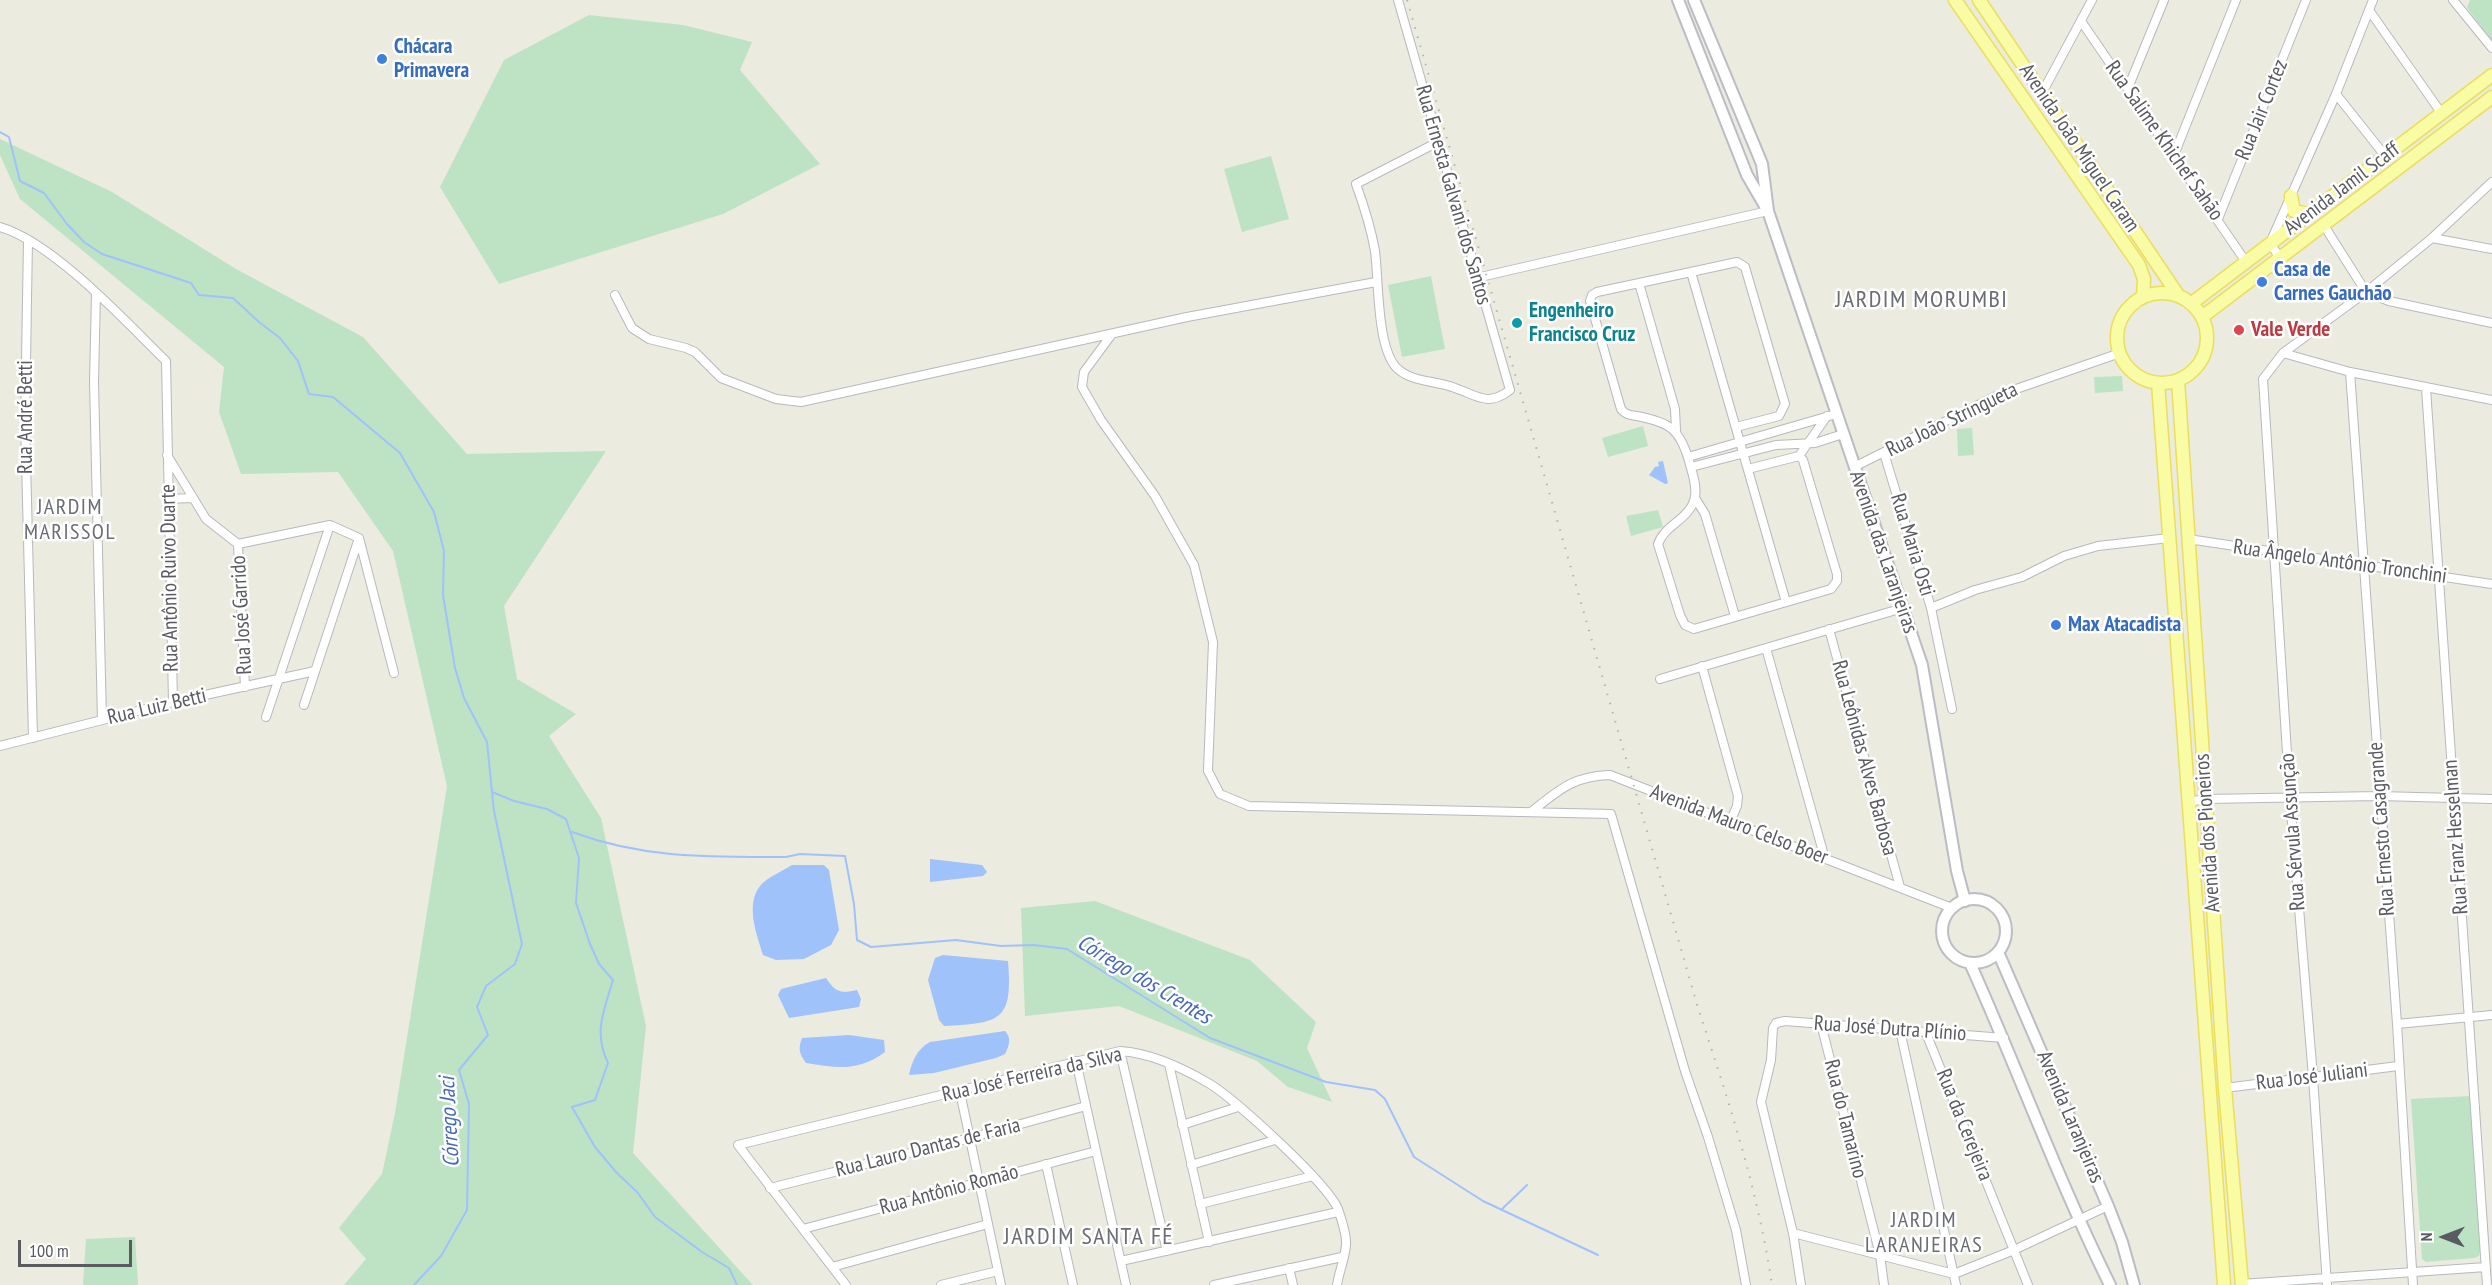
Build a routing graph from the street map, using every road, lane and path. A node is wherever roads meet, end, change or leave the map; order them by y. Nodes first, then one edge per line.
1 (1398, 0) edge
2 (1678, 0) edge
3 (1694, 0) edge
4 (1955, 0) edge
5 (1979, 0) edge
6 (2092, 0) edge
7 (2164, 0) edge
8 (2236, 0) edge
9 (2306, 0) edge
10 (2373, 0) edge
11 (2466, 0) edge
12 (2456, 3) edge
13 (2369, 10) junction
14 (2081, 21) junction
15 (2492, 48) edge
16 (2492, 75) edge
17 (2128, 88) junction
18 (2042, 93) junction
19 (2336, 94) junction
20 (2492, 97) edge
21 (2442, 114) junction
22 (1438, 142) junction
23 (2174, 155) junction
24 (2386, 157) junction
25 (2492, 182) edge
26 (2291, 196) junction
27 (1768, 211) junction
28 (2309, 214) junction
29 (2218, 219) junction
30 (2323, 224) junction
31 (0, 226) edge
32 (2432, 238) junction
33 (28, 240) junction
34 (2270, 243) junction
35 (2492, 249) edge
36 (2280, 258) junction
37 (2246, 262) junction
38 (1691, 272) junction
39 (1476, 278) junction
40 (1376, 282) junction
41 (1639, 283) junction
42 (2366, 291) junction
43 (96, 293) junction
44 (615, 295) dead end
45 (2178, 295) junction
46 (2143, 296) junction
47 (2192, 303) junction
48 (2202, 317) junction
49 (2492, 322) edge
50 (1112, 334) junction
51 (2120, 353) junction
52 (2283, 353) junction
53 (2350, 372) junction
54 (2178, 380) junction
55 (2158, 383) junction
56 (2426, 388) junction
57 (2492, 400) edge
58 (1831, 415) junction
59 (1736, 427) junction
60 (1676, 430) junction
61 (1773, 432) junction
62 (1843, 434) junction
63 (1740, 442) junction
64 (1807, 444) junction
65 (1776, 445) junction
66 (1744, 453) junction
67 (1884, 453) junction
68 (167, 454) junction
69 (1799, 456) junction
70 (1688, 457) junction
71 (1691, 467) junction
72 (1854, 467) junction
73 (1748, 469) junction
74 (191, 498) junction
75 (1695, 498) junction
76 (168, 499) junction
77 (330, 525) junction
78 (359, 538) junction
79 (2169, 538) junction
80 (2188, 539) junction
81 (238, 544) junction
82 (2275, 553) junction
83 (2365, 566) junction
84 (2438, 576) junction
85 (2492, 584) edge
86 (1786, 602) junction
87 (1903, 608) junction
88 (1931, 608) junction
89 (1735, 616) junction
90 (1828, 629) junction
91 (1766, 648) junction
92 (1702, 666) junction
93 (315, 671) junction
94 (394, 673) dead end
95 (1660, 679) dead end
96 (278, 680) junction
97 (245, 687) junction
98 (173, 702) junction
99 (304, 705) dead end
100 (1952, 709) dead end
101 (266, 717) dead end
102 (102, 720) junction
103 (33, 738) junction
104 (0, 746) edge
105 (2379, 796) junction
106 (2453, 798) junction
107 (2205, 799) junction
108 (2290, 799) junction
109 (2492, 799) edge
110 (2188, 802) junction
111 (1531, 812) junction
112 (1730, 822) junction
113 (1825, 859) junction
114 (1900, 887) junction
115 (1965, 901) junction
116 (1952, 908) junction
117 (1998, 952) junction
118 (1970, 963) junction
119 (2492, 1015) edge
120 (2469, 1017) junction
121 (1821, 1024) junction
122 (2397, 1024) junction
123 (1900, 1030) junction
124 (1926, 1033) junction
125 (2004, 1038) junction
126 (1120, 1051) junction
127 (1076, 1062) junction
128 (1169, 1064) junction
129 (2398, 1066) junction
130 (2313, 1077) junction
131 (2225, 1088) junction
132 (960, 1092) junction
133 (1086, 1106) junction
134 (1238, 1107) junction
135 (1182, 1125) junction
136 (970, 1138) junction
137 (1275, 1140) junction
138 (1096, 1151) junction
139 (1046, 1164) junction
140 (1191, 1165) junction
141 (1313, 1176) junction
142 (979, 1181) junction
143 (770, 1188) junction
144 (1200, 1204) junction
145 (2108, 1206) junction
146 (1338, 1212) junction
147 (2079, 1221) junction
148 (988, 1224) junction
149 (2488, 1228) edge
150 (802, 1230) junction
151 (1793, 1233) junction
152 (1209, 1242) junction
153 (2014, 1250) junction
154 (1167, 1251) junction
155 (1880, 1255) junction
156 (1342, 1257) junction
157 (1121, 1261) junction
158 (832, 1267) junction
159 (2486, 1267) junction
160 (1289, 1268) junction
161 (998, 1271) junction
162 (2412, 1272) junction
163 (1954, 1274) junction
164 (1254, 1281) edge
165 (2327, 1282) edge
166 (846, 1285) edge
167 (941, 1285) edge
168 (1000, 1285) edge
169 (1072, 1285) edge
170 (1126, 1285) edge
171 (1214, 1285) edge
172 (1293, 1285) edge
173 (1337, 1285) edge
174 (1746, 1285) edge
175 (1801, 1285) edge
176 (1884, 1285) edge
177 (1956, 1285) edge
178 (2028, 1285) edge
179 (2110, 1285) edge
180 (2134, 1285) edge
181 (2223, 1285) edge
182 (2241, 1285) edge
183 (2413, 1285) edge
184 (2487, 1285) edge

1 - 22 street, Rua Ernesta Galvani dos Santos
2 - 27 street, Avenida das Laranjeiras
3 - 27 street, Avenida das Laranjeiras
4 - 46 main road, Avenida João Miguel Caram
5 - 18 main road, Avenida João Miguel Caram
6 - 14 street
7 - 17 street
8 - 23 street
9 - 29 street, Rua Jair Cortez
10 - 13 street
11 - 12 street
12 - 15 street
13 - 19 street
13 - 21 street
14 - 17 street, Rua Salime Khichef Sahão
14 - 18 street
16 - 21 main road, Avenida Jamil Scaff
17 - 23 street, Rua Salime Khichef Sahão
18 - 45 main road, Avenida João Miguel Caram
19 - 24 street
19 - 26 street
20 - 30 main road, Avenida Jamil Scaff
21 - 24 main road, Avenida Jamil Scaff
22 - 39 street, Rua Ernesta Galvani dos Santos
22 - 40 street
23 - 29 street, Rua Salime Khichef Sahão
24 - 28 main road, Avenida Jamil Scaff
25 - 32 street
26 - 28 main road
26 - 34 street
27 - 39 street
27 - 58 street, Avenida das Laranjeiras
28 - 34 main road, Avenida Jamil Scaff
29 - 37 street, Rua Salime Khichef Sahão
30 - 36 main road, Avenida Jamil Scaff
30 - 42 street
31 - 33 street, Rua Antônio Ruivo Duarte
32 - 35 street
32 - 42 street
33 - 43 street, Rua Antônio Ruivo Duarte
33 - 103 street, Rua André Betti
34 - 36 street
34 - 37 main road, Avenida Jamil Scaff
36 - 48 main road, Avenida Jamil Scaff
37 - 47 main road, Avenida Jamil Scaff
38 - 41 street
38 - 59 street
38 - 59 street
39 - 40 street, Rua Ernesta Galvani dos Santos
40 - 50 street
41 - 60 street
41 - 60 street
42 - 49 street
42 - 52 street
43 - 68 street, Rua Antônio Ruivo Duarte
43 - 102 street
44 - 50 street
45 - 46 main road
45 - 47 main road
46 - 51 main road
47 - 48 main road
48 - 54 main road
50 - 111 street
51 - 55 main road
51 - 67 street, Rua João Stringueta
52 - 53 street
52 - 82 street, Rua Sérvula Assunção
53 - 56 street
53 - 83 street, Rua Ernesto Casagrande
54 - 55 main road
54 - 80 main road, Avenida dos Pioneiros
55 - 79 main road, Avenida dos Pioneiros
56 - 57 street
56 - 84 street, Rua Franz Hesselman
58 - 61 street
58 - 62 street, Avenida das Laranjeiras
58 - 64 street
59 - 63 street
60 - 70 street
61 - 63 street
61 - 65 street
62 - 64 street
62 - 72 street, Avenida das Laranjeiras
63 - 66 street
63 - 70 street
64 - 65 street
64 - 69 street
65 - 66 street
66 - 71 street
66 - 73 street
67 - 72 street, Rua João Stringueta
67 - 88 street, Rua Maria Osti
68 - 74 street
68 - 76 street, Rua Antônio Ruivo Duarte
69 - 73 street
69 - 86 street
70 - 71 street
71 - 75 street
72 - 87 street, Avenida das Laranjeiras
73 - 86 street
74 - 76 street
74 - 81 street
75 - 89 street
75 - 89 street
76 - 98 street, Rua Antônio Ruivo Duarte
77 - 78 street
77 - 81 street
77 - 96 street
78 - 93 street
78 - 94 street
79 - 88 street
79 - 110 main road, Avenida dos Pioneiros
80 - 82 street, Rua Ângelo Antônio Tronchini
80 - 107 main road, Avenida dos Pioneiros
81 - 97 street, Rua José Garrido
82 - 83 street, Rua Ângelo Antônio Tronchini
82 - 108 street, Rua Sérvula Assunção
83 - 84 street, Rua Ângelo Antônio Tronchini
83 - 105 street, Rua Ernesto Casagrande
84 - 85 street, Rua Ângelo Antônio Tronchini
84 - 106 street, Rua Franz Hesselman
86 - 89 street
87 - 90 street
87 - 115 street, Avenida das Laranjeiras
88 - 100 street, Rua Maria Osti
90 - 91 street
90 - 114 street, Rua Leônidas Alves Barbosa
91 - 92 street
91 - 113 street
92 - 95 street
92 - 112 street
93 - 96 street, Rua Luiz Betti
93 - 99 street
96 - 97 street, Rua Luiz Betti
96 - 101 street
97 - 98 street, Rua Luiz Betti
98 - 102 street, Rua Luiz Betti
102 - 103 street, Rua Luiz Betti
103 - 104 street, Rua Luiz Betti
105 - 106 street
105 - 108 street
105 - 122 street, Rua Ernesto Casagrande
106 - 109 street
106 - 120 street, Rua Franz Hesselman
107 - 108 street
107 - 110 street
107 - 131 main road, Avenida dos Pioneiros
108 - 130 street, Rua Sérvula Assunção
110 - 181 main road, Avenida dos Pioneiros
111 - 112 street, Avenida Mauro Celso Boer
111 - 174 street
112 - 113 street, Avenida Mauro Celso Boer
113 - 114 street, Avenida Mauro Celso Boer
114 - 116 street, Avenida Mauro Celso Boer
115 - 116 street
115 - 117 street
116 - 118 street
117 - 118 street
117 - 145 street, Avenida Laranjeiras
118 - 125 street, Avenida Laranjeiras
119 - 120 street
120 - 122 street
120 - 149 street, Rua Franz Hesselman
121 - 123 street, Rua José Dutra Plínio
121 - 151 street, Rua José Dutra Plínio
121 - 155 street, Rua do Tamarino
122 - 129 street, Rua Ernesto Casagrande
123 - 124 street, Rua José Dutra Plínio
123 - 163 street
124 - 125 street, Rua José Dutra Plínio
124 - 153 street, Rua da Cerejeira
125 - 147 street, Avenida Laranjeiras
126 - 127 street, Rua José Ferreira da Silva
126 - 128 street, Rua José Ferreira da Silva
126 - 154 street
127 - 132 street, Rua José Ferreira da Silva
127 - 133 street
128 - 134 street, Rua José Ferreira da Silva
128 - 135 street
129 - 130 street, Rua José Juliani
129 - 162 street, Rua Ernesto Casagrande
130 - 131 street, Rua José Juliani
130 - 165 street, Rua Sérvula Assunção
131 - 182 main road, Avenida dos Pioneiros
132 - 136 street
132 - 143 street, Rua José Ferreira da Silva
133 - 136 street, Rua Lauro Dantas de Faria
133 - 138 street
134 - 135 street
134 - 137 street, Rua José Ferreira da Silva
135 - 140 street
136 - 142 street
136 - 143 street, Rua Lauro Dantas de Faria
137 - 140 street
137 - 141 street, Rua José Ferreira da Silva
138 - 139 street, Rua Antônio Romão
138 - 157 street
139 - 142 street, Rua Antônio Romão
139 - 169 street
140 - 144 street
141 - 144 street
141 - 146 street, Rua José Ferreira da Silva
142 - 148 street
142 - 150 street, Rua Antônio Romão
143 - 150 street
144 - 152 street
145 - 147 street
145 - 180 street, Avenida Laranjeiras
146 - 152 street
146 - 156 street, Rua José Ferreira da Silva
147 - 153 street
147 - 179 street, Avenida Laranjeiras
148 - 158 street
148 - 161 street
149 - 159 street, Rua Franz Hesselman
150 - 158 street
151 - 155 street
151 - 175 street
152 - 154 street
153 - 163 street
153 - 178 street, Rua da Cerejeira
154 - 157 street
155 - 163 street
155 - 176 street, Rua do Tamarino
156 - 160 street
156 - 173 street, Rua José Ferreira da Silva
157 - 170 street
158 - 166 street
159 - 162 street
159 - 184 street, Rua Franz Hesselman
160 - 164 street
160 - 172 street
161 - 167 street
161 - 168 street
162 - 165 street
162 - 183 street, Rua Ernesto Casagrande
163 - 177 street
164 - 171 street
165 - 182 street

